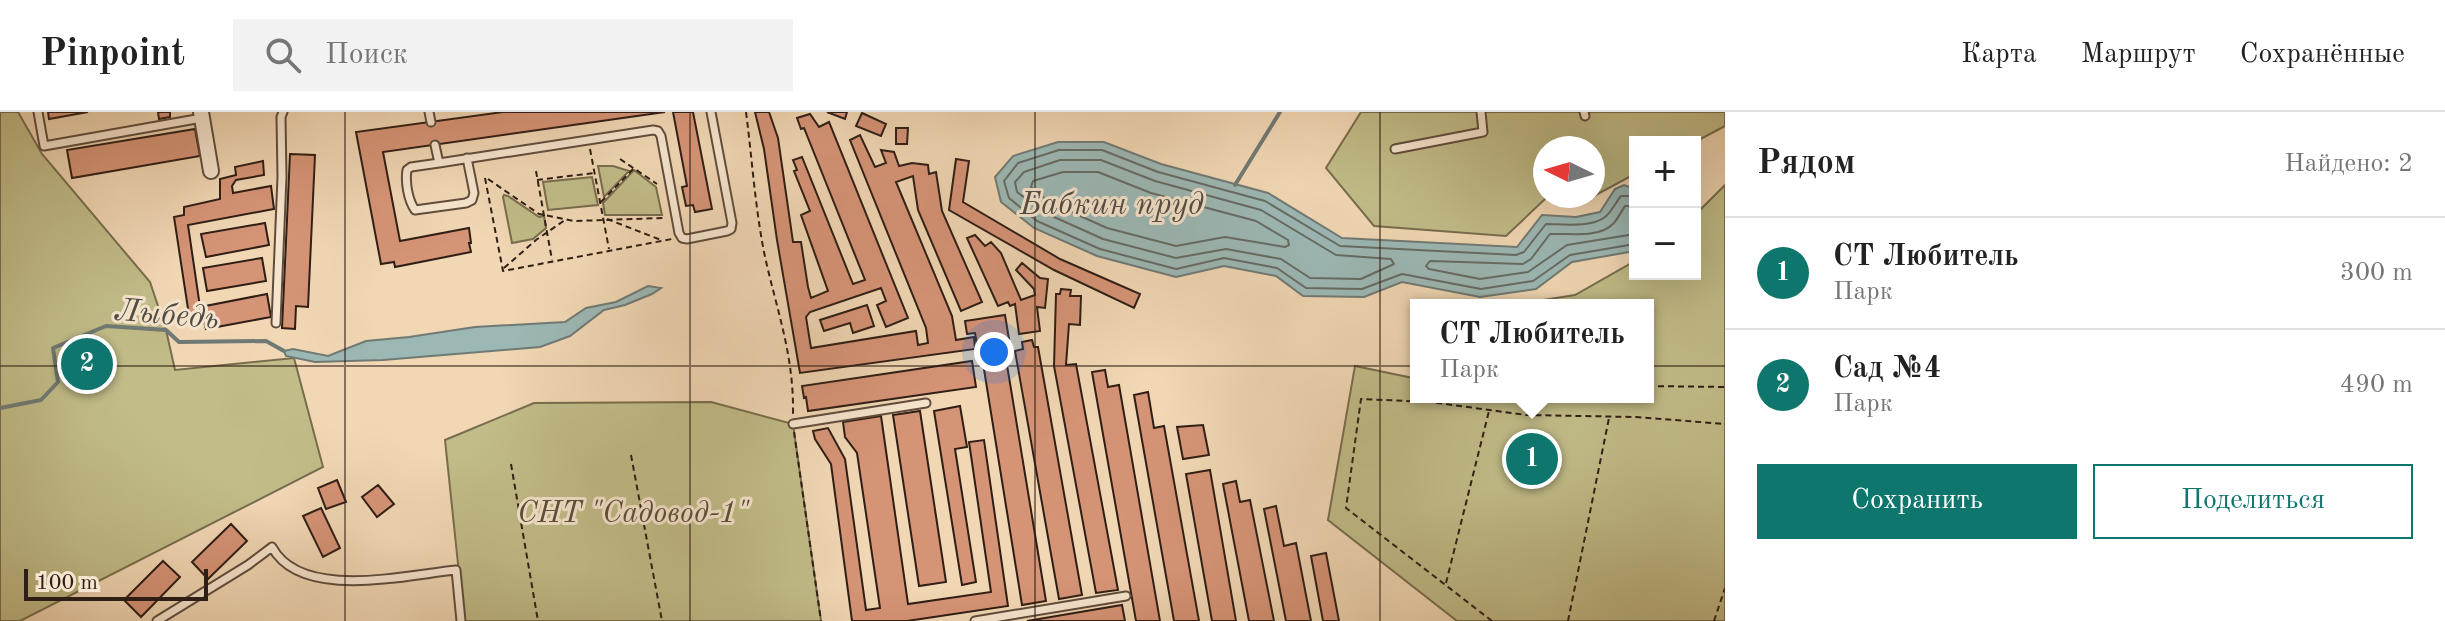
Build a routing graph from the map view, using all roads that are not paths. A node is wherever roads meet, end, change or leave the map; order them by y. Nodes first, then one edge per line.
1 (38, 112) edge
2 (283, 112) edge
3 (429, 112) edge
4 (711, 112) edge
5 (1481, 112) edge
6 (202, 115) edge
7 (431, 122) dead end
8 (435, 145) dead end
9 (1395, 149) dead end
10 (467, 158) junction
11 (439, 163) junction
12 (211, 171) dead end
13 (276, 323) dead end
14 (926, 403) dead end
15 (793, 424) road end
16 (1126, 596) dead end
17 (157, 621) edge
18 (461, 621) edge
19 (975, 621) edge

1 - 6 lane
2 - 13 lane
3 - 7 lane
4 - 10 lane
5 - 9 lane
6 - 12 street
8 - 11 lane
10 - 11 lane
10 - 11 lane
14 - 15 lane
16 - 19 lane
17 - 18 lane

